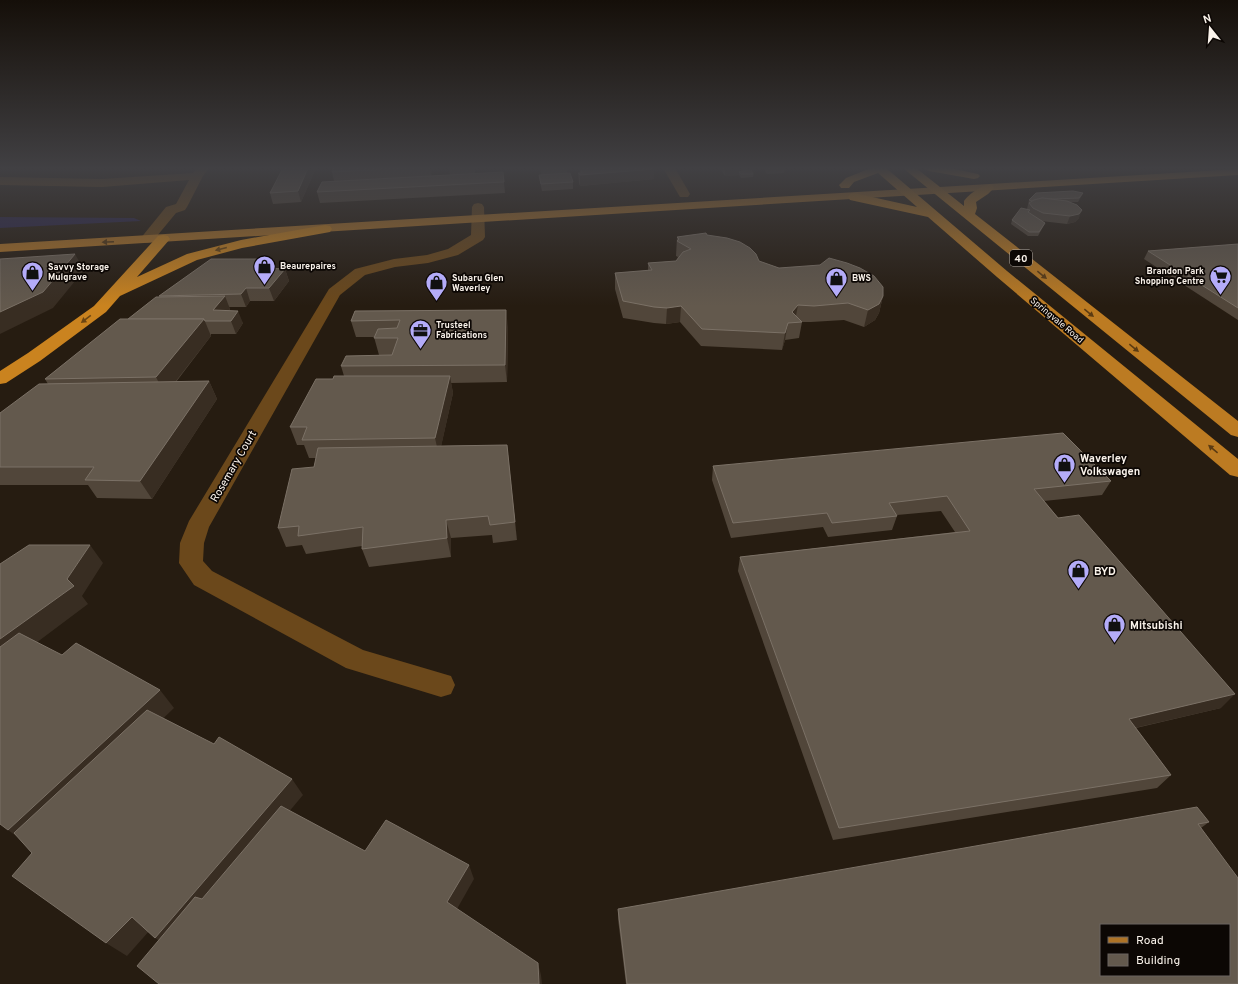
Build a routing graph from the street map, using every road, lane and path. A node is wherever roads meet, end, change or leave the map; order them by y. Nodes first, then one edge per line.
1 (479, 213) edge
2 (170, 214) edge
3 (182, 214) edge
4 (470, 214) edge
5 (931, 214) edge
6 (968, 215) edge
7 (303, 217) dead end
8 (288, 218) dead end
9 (325, 229) junction
10 (161, 232) junction
11 (0, 248) edge
12 (114, 293) junction
13 (0, 379) edge
14 (1193, 396) junction
15 (1156, 401) junction
16 (1238, 432) edge
17 (1238, 470) edge
18 (441, 685) dead end

1 - 18 street, Rosemary Court
2 - 10 street
3 - 10 street
4 - 9 main road
5 - 15 highway, Springvale Road / 40
6 -> 14 highway, 40
7 - 8 main road
9 - 10 main road
9 -> 12 highway
10 -> 11 main road
10 - 12 highway
12 -> 13 highway
14 - 15 highway
14 - 16 highway, 40
17 -> 15 highway, Springvale Road / 40

